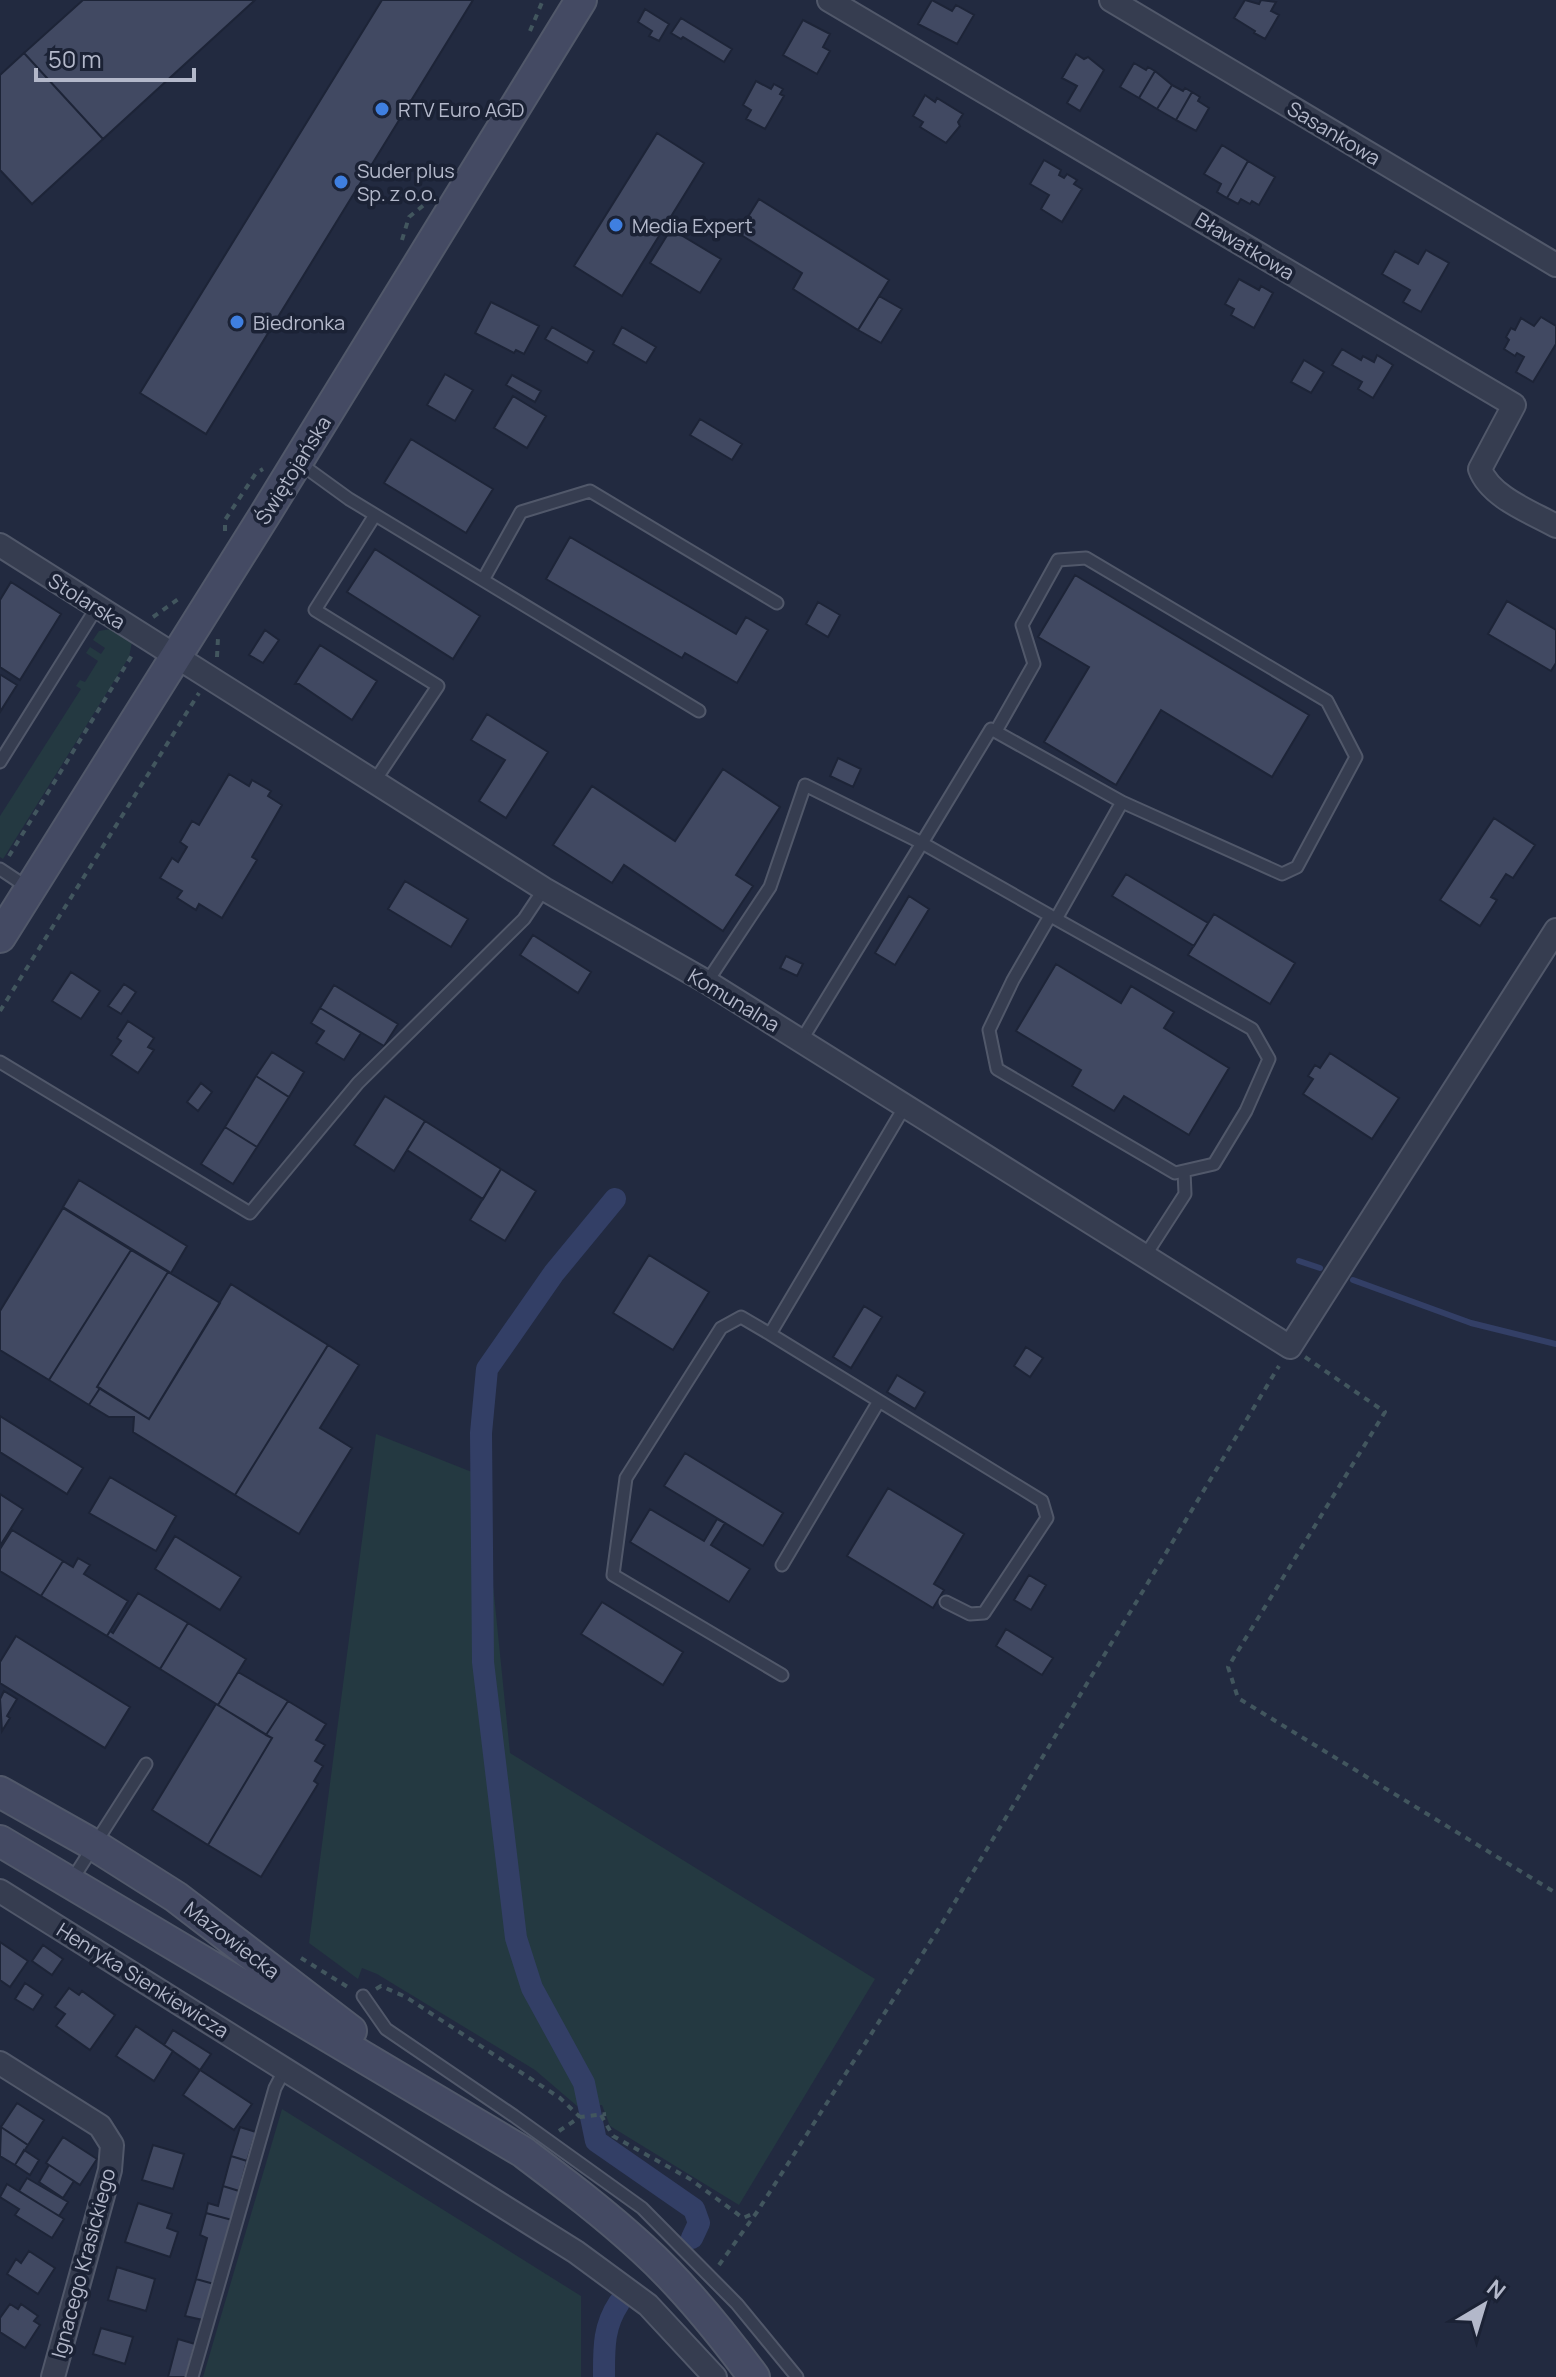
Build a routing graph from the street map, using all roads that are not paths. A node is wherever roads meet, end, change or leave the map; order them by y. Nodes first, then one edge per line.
1 (581, 0) edge
2 (829, 0) edge
3 (1111, 0) edge
4 (1556, 265) edge
5 (298, 462) junction
6 (375, 515) junction
7 (1556, 526) edge
8 (0, 545) edge
9 (483, 580) junction
10 (777, 603) dead end
11 (97, 607) junction
12 (175, 656) junction
13 (699, 711) dead end
14 (996, 731) junction
15 (0, 762) edge
16 (374, 782) junction
17 (1122, 802) junction
18 (922, 843) junction
19 (0, 869) edge
20 (30, 889) junction
21 (544, 889) junction
22 (1053, 917) junction
23 (1556, 930) edge
24 (0, 937) edge
25 (707, 982) junction
26 (801, 1041) junction
27 (0, 1062) edge
28 (905, 1106) junction
29 (1184, 1171) junction
30 (1145, 1256) junction
31 (770, 1334) junction
32 (879, 1401) junction
33 (782, 1565) dead end
34 (946, 1602) dead end
35 (782, 1675) dead end
36 (146, 1764) dead end
37 (0, 1792) edge
38 (0, 1841) edge
39 (94, 1845) junction
40 (69, 1883) junction
41 (0, 1891) edge
42 (363, 1996) road end
43 (0, 2063) edge
44 (285, 2069) junction
45 (451, 2107) junction
46 (53, 2377) edge
47 (192, 2377) edge
48 (715, 2377) edge
49 (754, 2377) edge
50 (797, 2377) edge

1 - 5 main road, Świętojańska
2 - 7 street, Bławatkowa
3 - 4 street, Sasankowa
5 - 6 lane
5 - 12 main road, Świętojańska
6 - 9 lane
6 - 16 lane
8 - 11 street, Stolarska
9 - 10 lane
9 - 13 lane
11 - 12 street, Stolarska
11 - 15 lane
12 - 16 street, Komunalna
12 - 20 main road, Świętojańska
14 - 17 lane
14 - 17 lane
14 - 18 lane
16 - 21 street, Komunalna
17 - 22 lane
18 - 22 lane
18 - 25 lane
18 - 26 lane
19 - 20 lane
20 - 24 main road, Świętojańska
21 - 25 street, Komunalna
21 - 27 lane
22 - 29 lane
22 - 29 lane
23 - 30 street, Komunalna
25 - 26 street, Komunalna
26 - 28 street, Komunalna
28 - 30 street, Komunalna
28 - 31 lane
29 - 30 lane
31 - 32 lane
31 - 35 lane
32 - 33 lane
32 - 34 lane
36 - 39 lane
37 - 39 main road, Mazowiecka
38 - 40 main road, Mazowiecka
39 - 40 lane
39 - 45 main road, Mazowiecka
40 - 45 main road, Mazowiecka
41 - 44 street, Henryka Sienkiewicza
42 - 50 lane
43 - 46 street, Ignacego Krasickiego
44 - 47 lane
44 - 48 street, Henryka Sienkiewicza
45 - 49 main road, Mazowiecka

